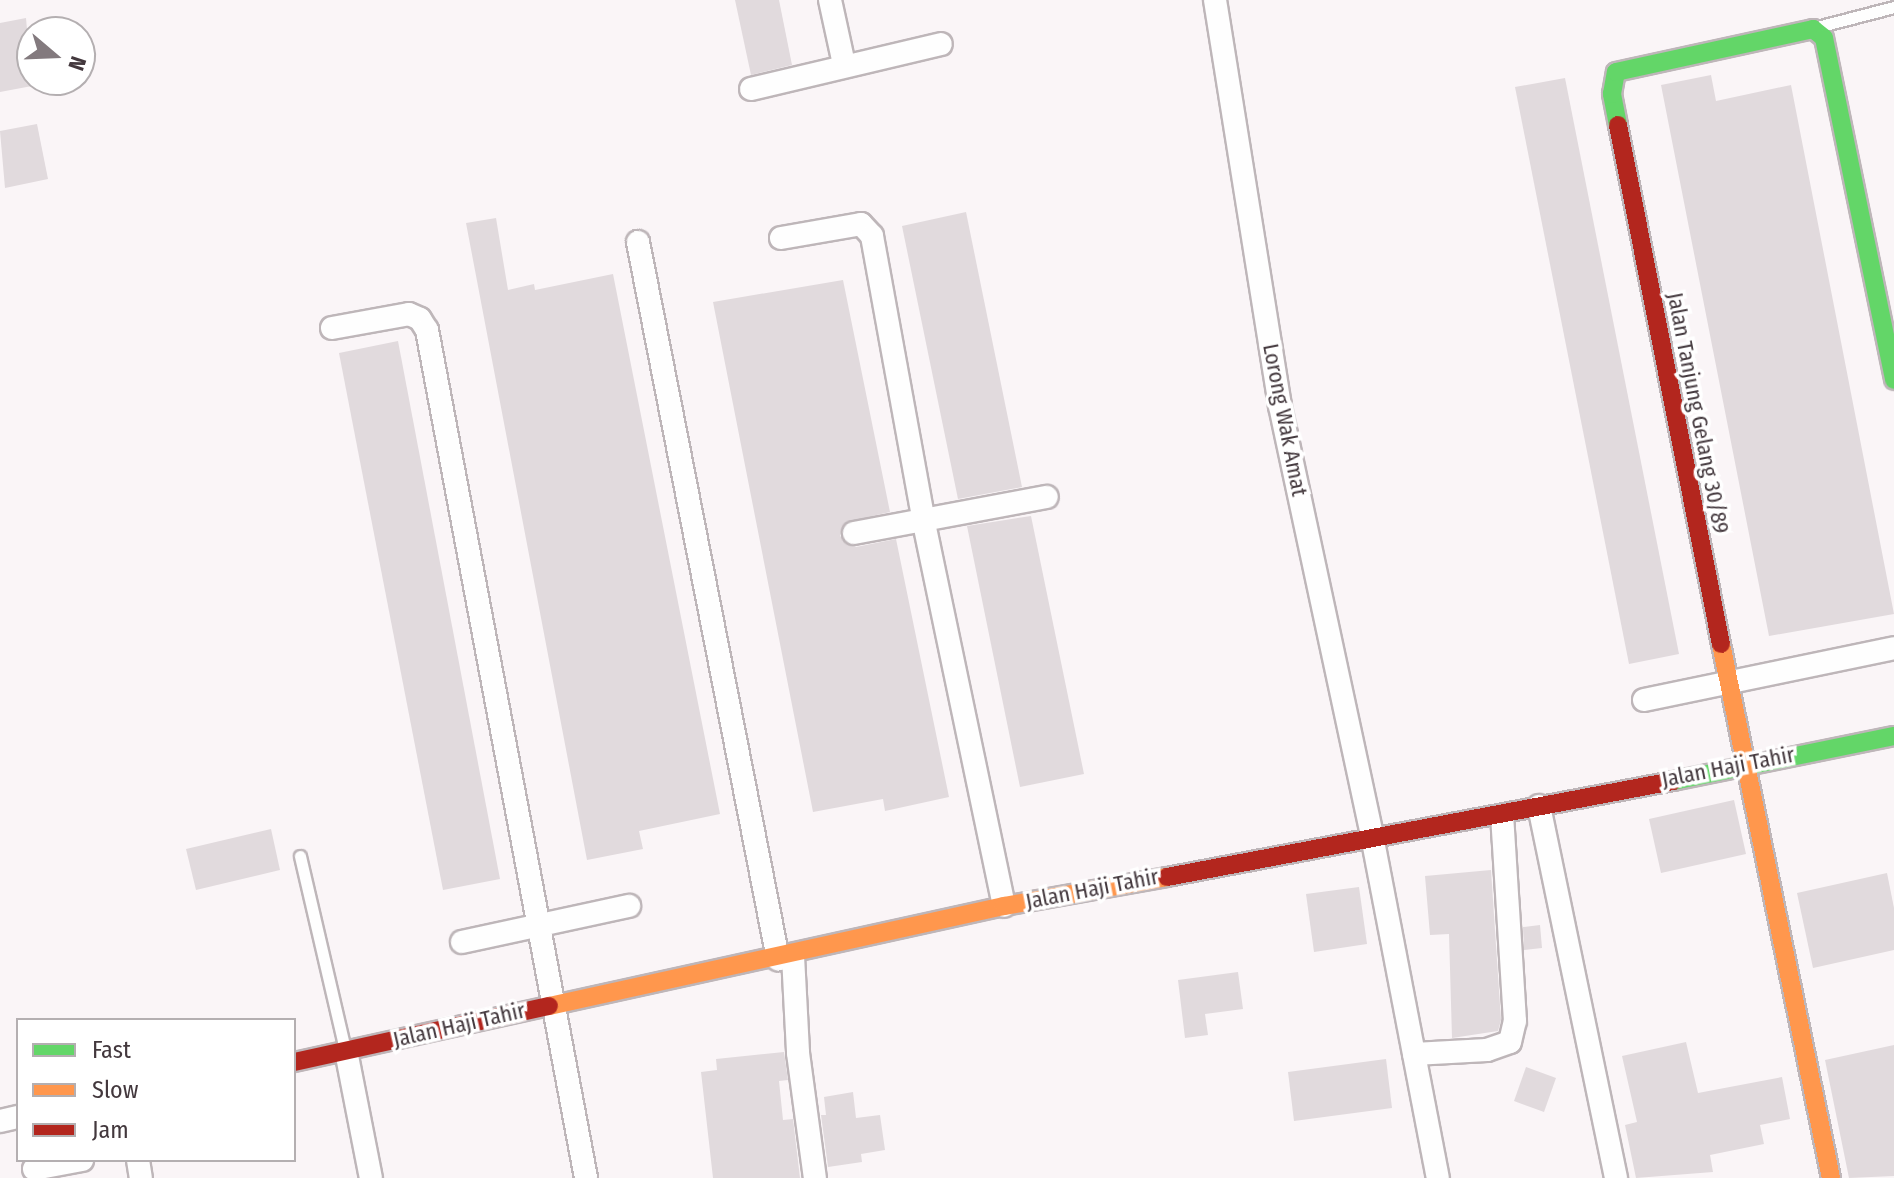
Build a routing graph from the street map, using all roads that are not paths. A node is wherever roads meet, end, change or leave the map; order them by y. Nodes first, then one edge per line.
1 (830, 0) edge
2 (1215, 0) edge
3 (1894, 7) edge
4 (1813, 29) junction
5 (941, 44) dead end
6 (844, 64) junction
7 (751, 89) dead end
8 (781, 238) dead end
9 (638, 242) dead end
10 (332, 328) dead end
11 (1894, 380) edge
12 (1047, 497) dead end
13 (924, 523) junction
14 (854, 533) dead end
15 (1894, 648) edge
16 (1726, 684) junction
17 (1644, 700) dead end
18 (1894, 736) edge
19 (1744, 763) junction
20 (1539, 806) junction
21 (1502, 816) junction
22 (1372, 836) junction
23 (300, 856) dead end
24 (629, 906) dead end
25 (1004, 906) junction
26 (537, 925) junction
27 (462, 942) dead end
28 (785, 958) junction
29 (552, 1004) junction
30 (346, 1051) junction
31 (1414, 1054) junction
32 (296, 1062) edge
33 (71, 1162) edge
34 (34, 1169) dead end
35 (371, 1178) edge
36 (586, 1178) edge
37 (815, 1178) edge
38 (1438, 1178) edge
39 (1616, 1178) edge
40 (1831, 1178) edge

1 - 6 street
2 - 22 street, Lorong Wak Amat
3 - 4 lane
4 - 11 street
4 - 16 street, Jalan Tanjung Gelang 30/89
5 - 6 street
6 - 7 street
8 - 13 street
9 - 28 street
10 - 26 street
12 - 13 street
13 - 14 street
13 - 25 street
15 - 16 street
16 - 17 street
16 - 19 street, Jalan Tanjung Gelang 30/89
18 - 19 street, Jalan Haji Tahir
19 - 20 street, Jalan Haji Tahir
19 - 40 street, Jalan Tanjung Gelang 30/89
20 - 21 street, Jalan Haji Tahir
20 - 39 street
21 - 22 street, Jalan Haji Tahir
21 - 31 street
22 - 25 street, Jalan Haji Tahir
22 - 31 street, Lorong Wak Amat
23 - 30 lane
24 - 26 street
25 - 28 street, Jalan Haji Tahir
26 - 27 street
26 - 29 street
28 - 29 street, Jalan Haji Tahir
28 - 37 street
29 - 30 street, Jalan Haji Tahir
29 - 36 street
30 - 32 street, Jalan Haji Tahir
30 - 35 street
31 - 38 street, Lorong Wak Amat
33 - 34 street

